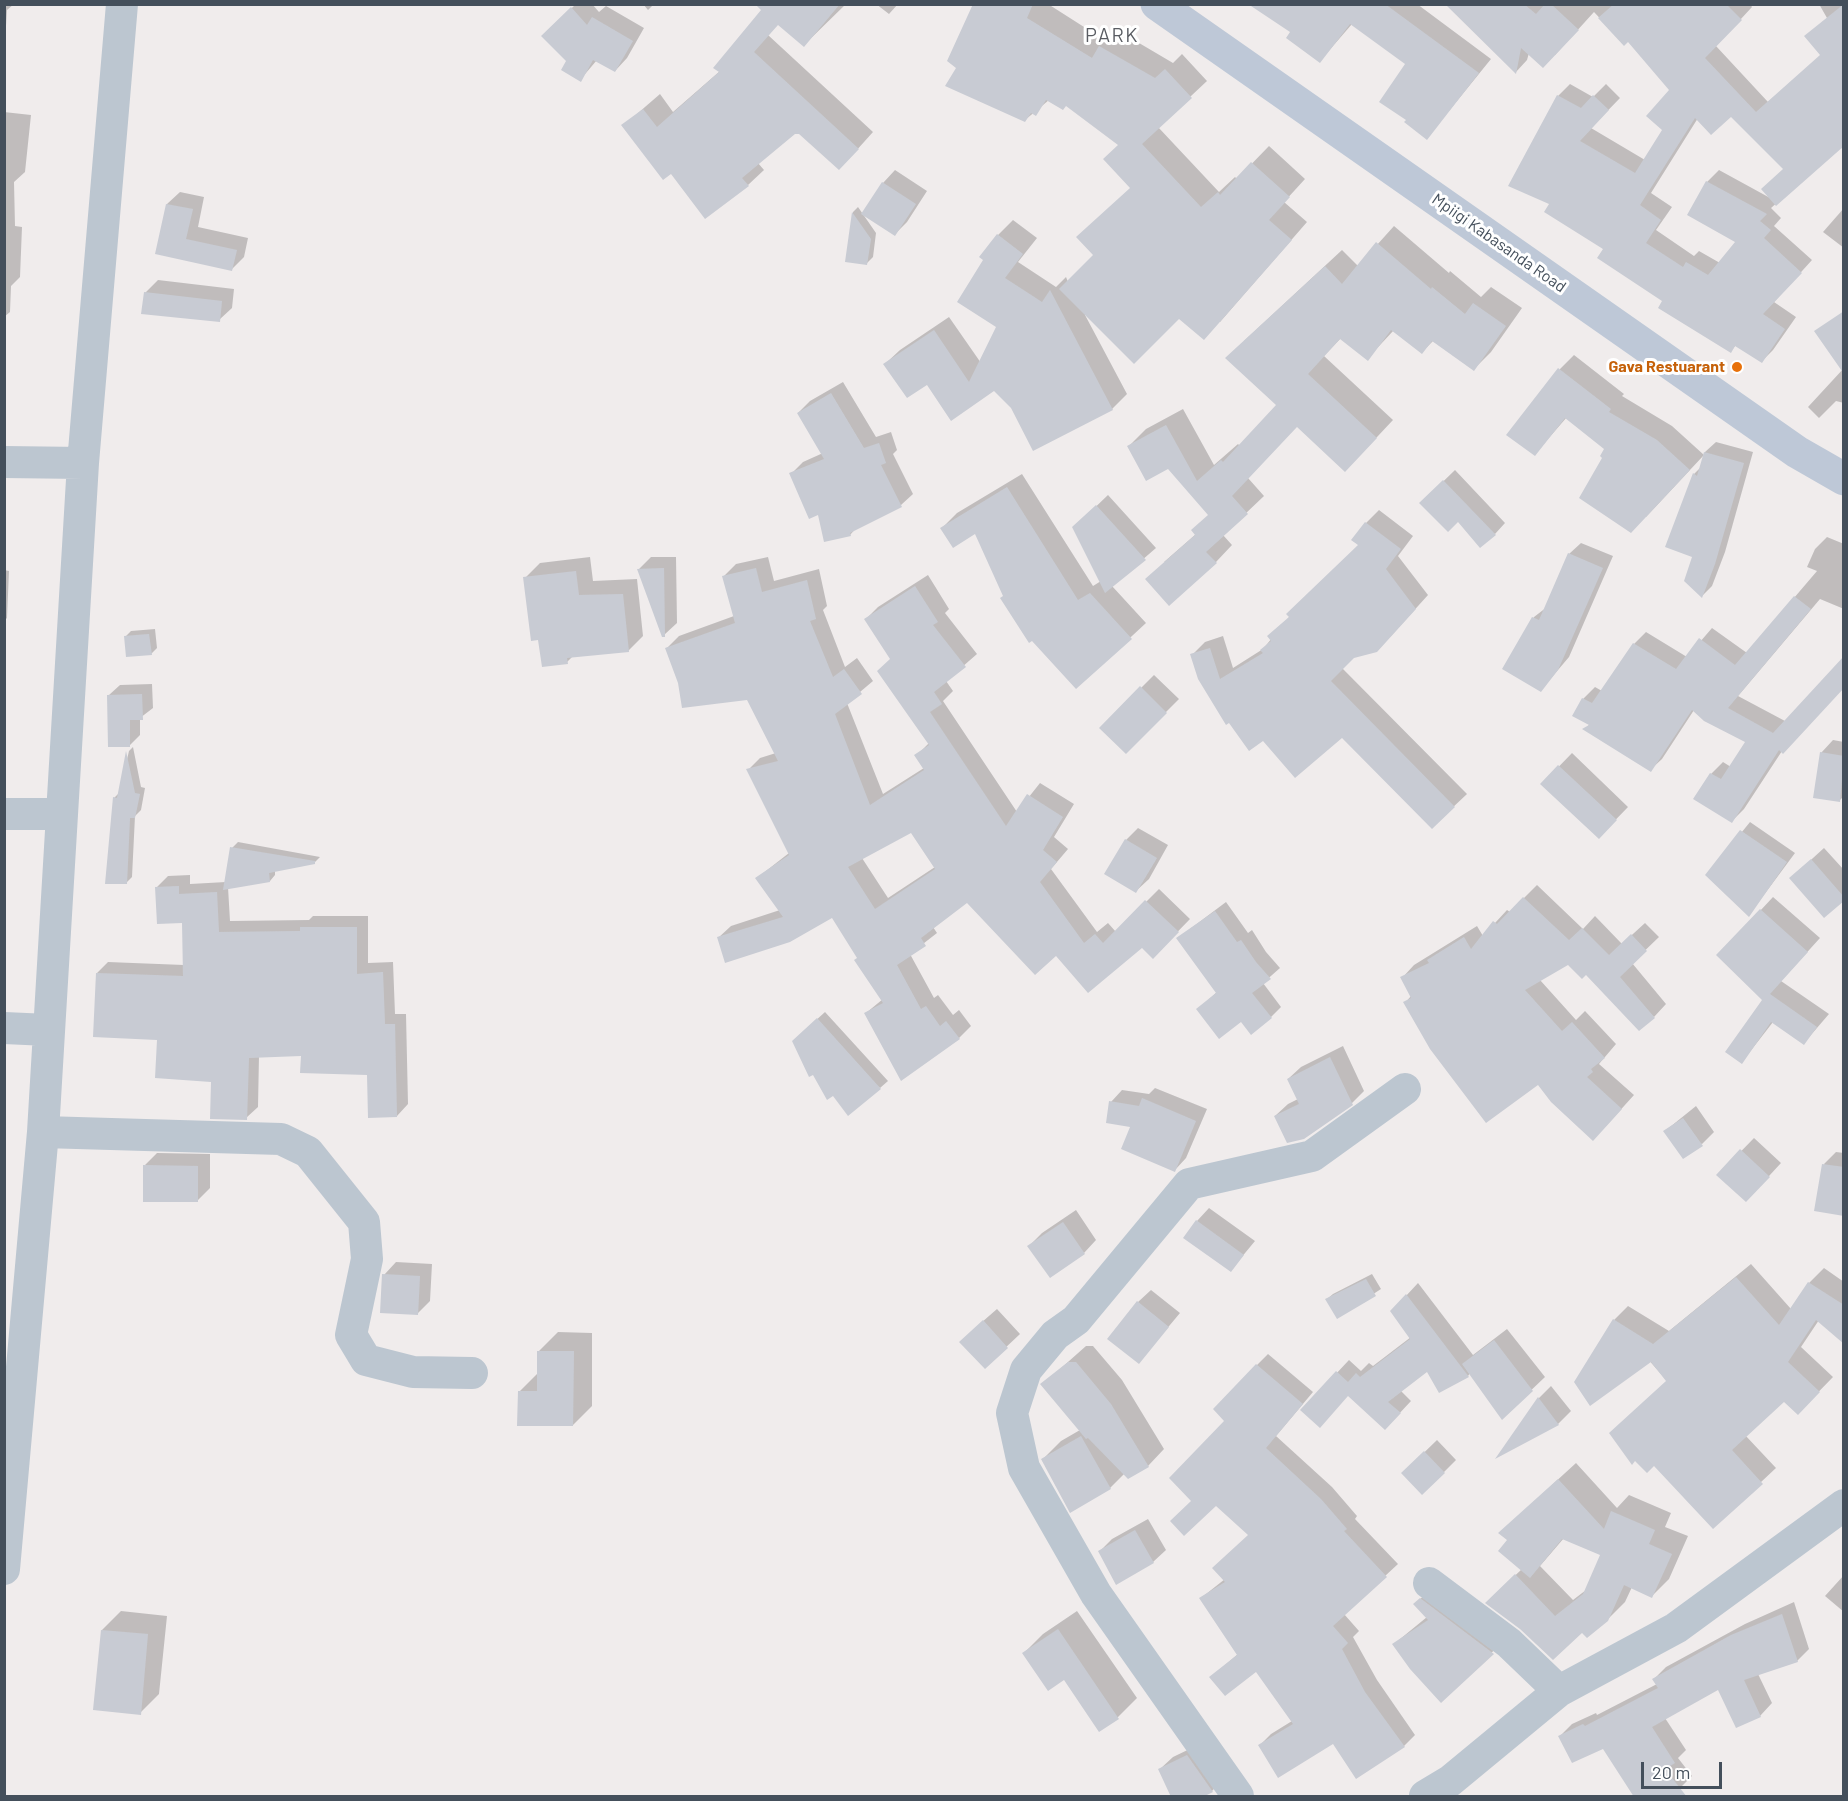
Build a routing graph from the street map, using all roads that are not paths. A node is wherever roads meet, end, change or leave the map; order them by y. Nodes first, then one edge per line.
1 (122, 4) edge
2 (1157, 4) edge
3 (4, 462) edge
4 (83, 463) junction
5 (1844, 479) edge
6 (4, 814) edge
7 (60, 814) junction
8 (4, 1028) edge
9 (48, 1030) junction
10 (1405, 1089) dead end
11 (43, 1132) junction
12 (472, 1373) dead end
13 (8, 1477) edge
14 (1844, 1505) edge
15 (4, 1569) edge
16 (1429, 1583) dead end
17 (1559, 1691) junction
18 (1238, 1797) edge
19 (1425, 1797) edge

1 - 4 street
2 - 5 main road, Mpiigi Kabasanda Road
3 - 4 street
4 - 7 street
6 - 7 street
7 - 9 street
8 - 9 street
9 - 11 street
10 - 18 street
11 - 12 street
11 - 13 street
13 - 15 street
14 - 17 street
16 - 17 street
17 - 19 street

